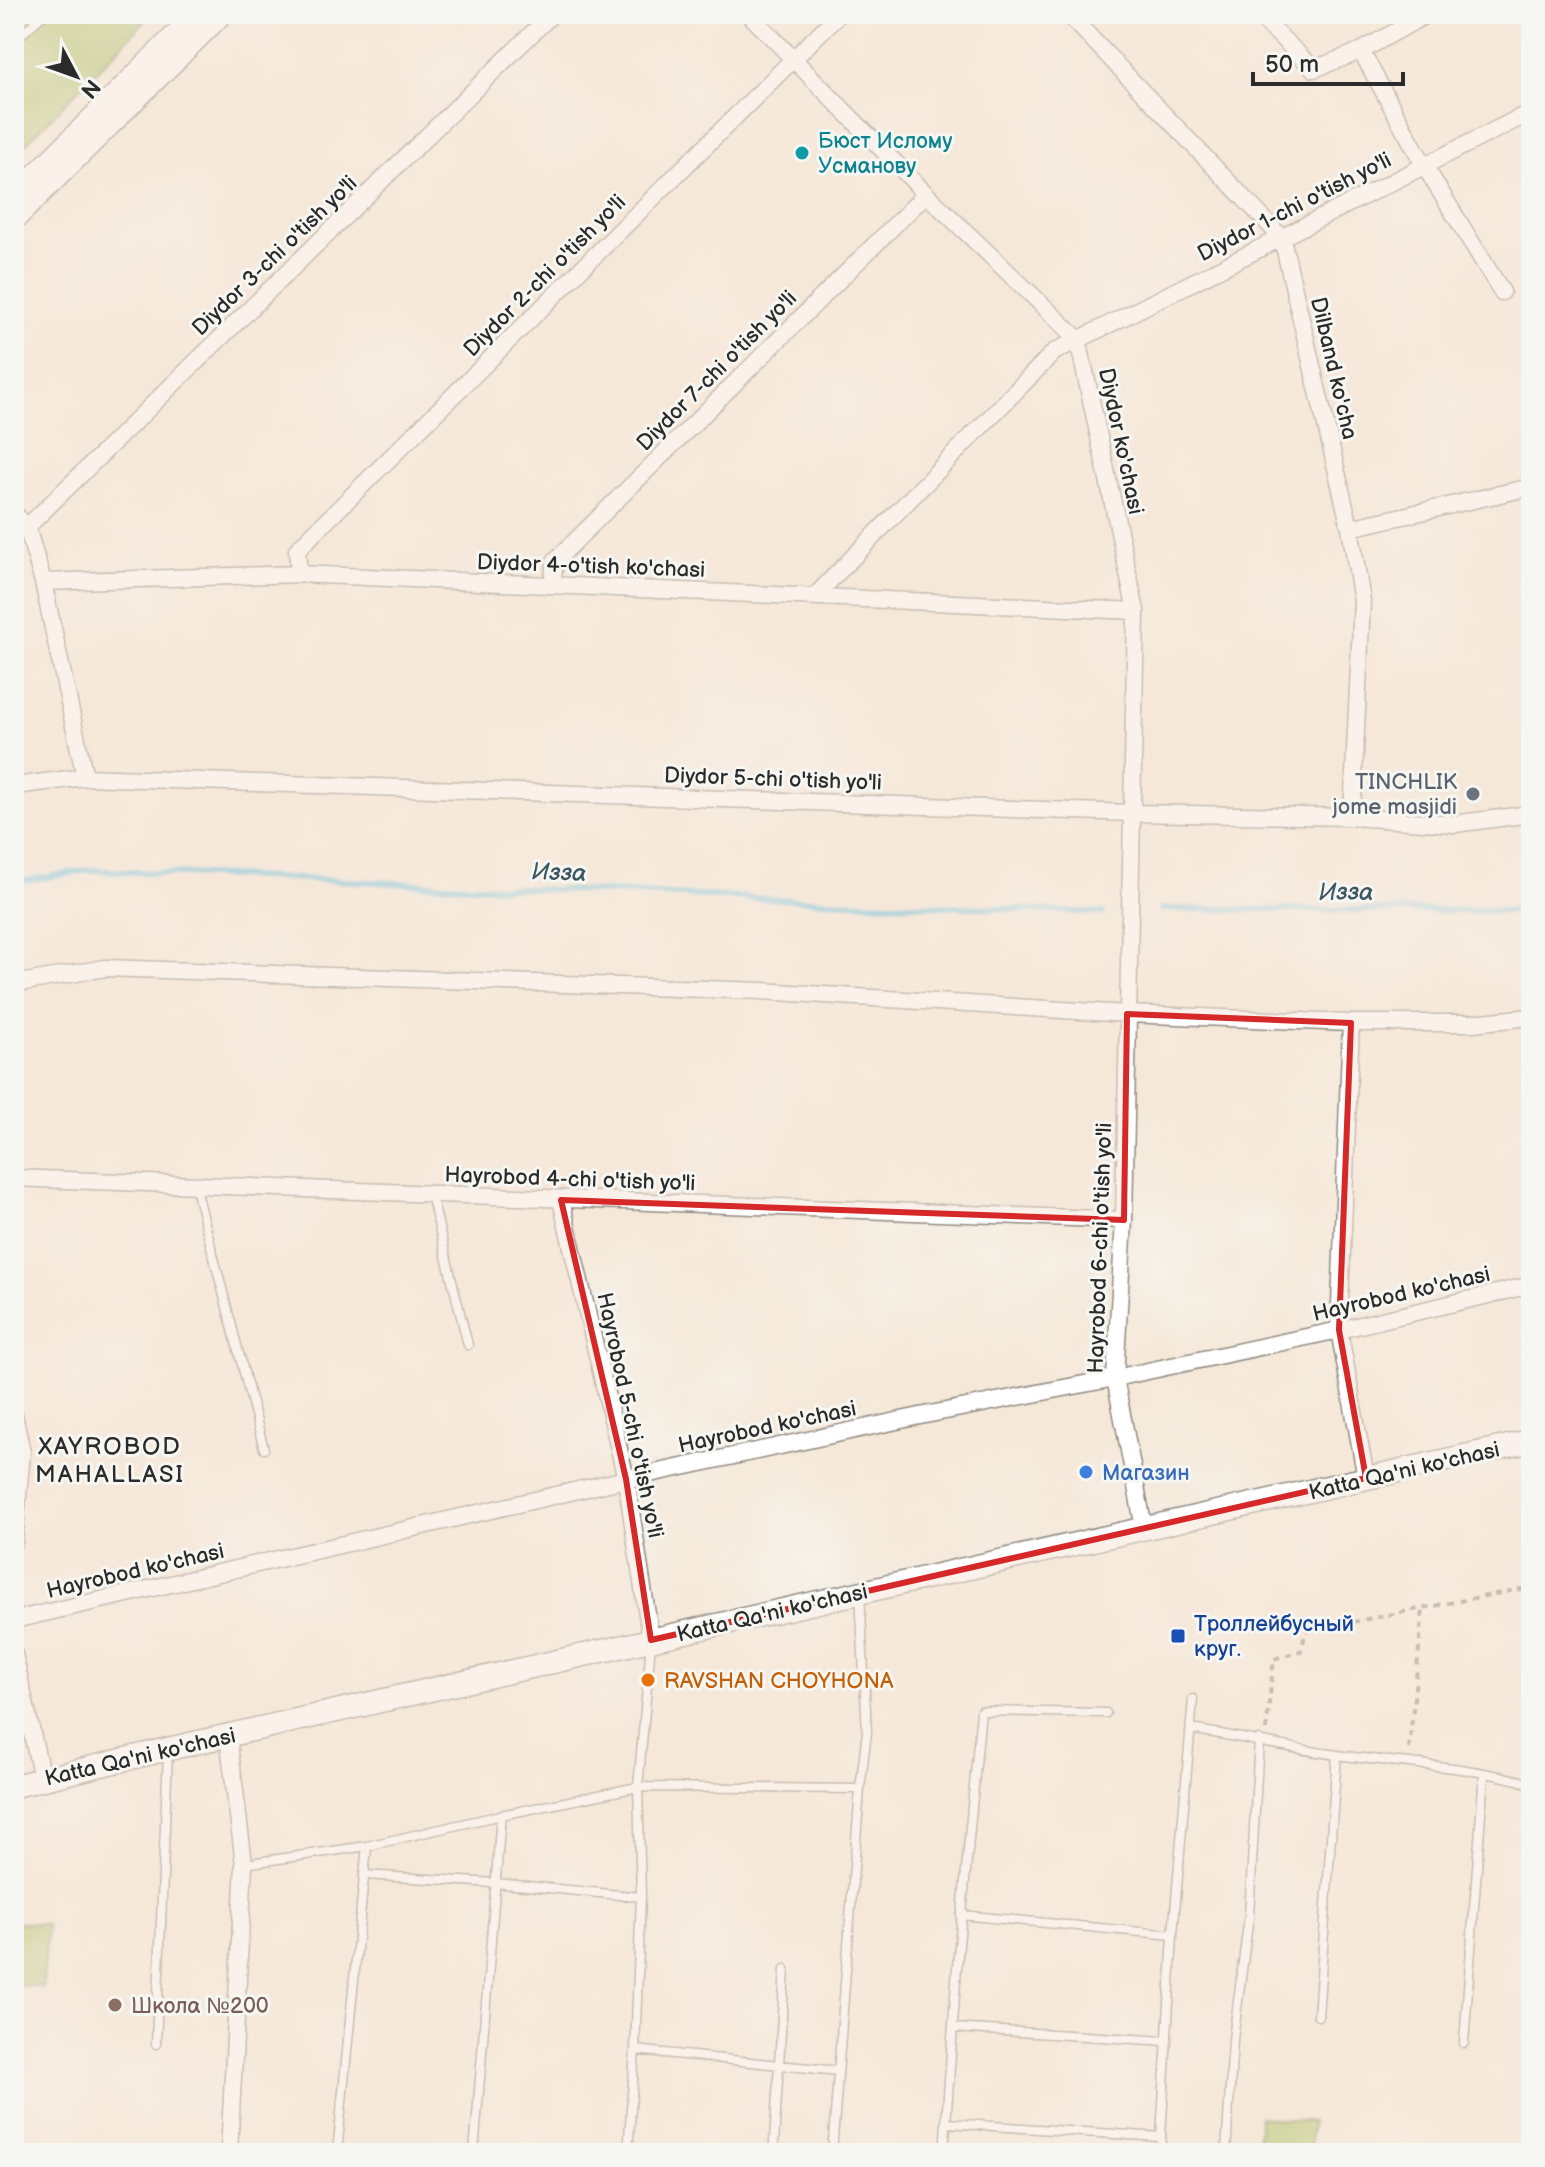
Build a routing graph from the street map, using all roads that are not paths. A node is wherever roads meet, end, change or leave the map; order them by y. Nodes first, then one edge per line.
1 (44, 14) edge
2 (197, 14) edge
3 (221, 14) edge
4 (552, 14) edge
5 (749, 14) edge
6 (839, 14) edge
7 (1068, 14) edge
8 (1257, 14) edge
9 (1427, 14) edge
10 (14, 41) edge
11 (1361, 51) junction
12 (795, 59) junction
13 (1531, 112) edge
14 (1424, 165) junction
15 (926, 194) junction
16 (14, 197) edge
17 (14, 219) edge
18 (1282, 238) junction
19 (1502, 292) dead end
20 (1078, 339) junction
21 (1531, 487) edge
22 (14, 513) edge
23 (27, 527) junction
24 (1350, 528) junction
25 (299, 574) junction
26 (43, 582) junction
27 (552, 585) junction
28 (815, 596) junction
29 (1136, 611) junction
30 (85, 777) junction
31 (14, 786) edge
32 (1132, 813) junction
33 (1531, 814) edge
34 (1352, 817) junction
35 (14, 984) edge
36 (1127, 1014) junction
37 (1531, 1017) edge
38 (1351, 1023) junction
39 (14, 1178) edge
40 (195, 1184) junction
41 (431, 1195) junction
42 (561, 1200) junction
43 (1124, 1220) junction
44 (1531, 1285) edge
45 (1339, 1330) junction
46 (468, 1345) dead end
47 (1115, 1378) junction
48 (14, 1415) edge
49 (1531, 1441) edge
50 (264, 1449) dead end
51 (1366, 1478) junction
52 (626, 1479) junction
53 (1144, 1528) junction
54 (14, 1542) edge
55 (860, 1593) junction
56 (14, 1620) edge
57 (651, 1640) junction
58 (14, 1654) edge
59 (1193, 1699) dead end
60 (1106, 1713) dead end
61 (1191, 1729) junction
62 (228, 1735) junction
63 (1262, 1741) junction
64 (168, 1749) junction
65 (1337, 1755) junction
66 (1484, 1773) junction
67 (42, 1778) junction
68 (1531, 1784) edge
69 (14, 1786) edge
70 (638, 1787) junction
71 (860, 1789) junction
72 (501, 1815) junction
73 (367, 1846) junction
74 (244, 1864) junction
75 (364, 1875) junction
76 (495, 1883) junction
77 (641, 1897) junction
78 (961, 1915) junction
79 (1173, 1935) junction
80 (785, 1969) dead end
81 (1318, 2016) dead end
82 (953, 2028) junction
83 (1167, 2041) junction
84 (1464, 2043) dead end
85 (156, 2044) dead end
86 (635, 2050) junction
87 (779, 2064) junction
88 (838, 2071) junction
89 (947, 2123) junction
90 (1161, 2137) junction
91 (774, 2143) dead end
92 (229, 2153) edge
93 (337, 2153) edge
94 (474, 2153) edge
95 (628, 2153) edge
96 (832, 2153) edge
97 (944, 2153) edge
98 (1163, 2153) edge
99 (1226, 2153) edge

1 - 10 lane
2 - 16 main road
3 - 17 main road
4 - 23 street, Diydor 3-chi o'tish yo'li
5 - 12 street
6 - 12 street, Diydor 2-chi o'tish yo'li
7 - 18 street
8 - 11 street
9 - 11 street
11 - 14 street
12 - 15 street
12 - 25 street, Diydor 2-chi o'tish yo'li
13 - 14 street, Diydor 1-chi o'tish yo'li
14 - 18 street, Diydor 1-chi o'tish yo'li
14 - 19 street
15 - 20 street
15 - 27 street, Diydor 7-chi o'tish yo'li
18 - 20 street, Diydor 1-chi o'tish yo'li
18 - 24 street, Dilband ko'cha
20 - 28 street
20 - 29 street, Diydor ko'chasi
21 - 24 street
22 - 23 street
23 - 26 street
24 - 34 street, Dilband ko'cha
25 - 26 street, Diydor 4-o'tish ko'chasi
25 - 27 street, Diydor 4-o'tish ko'chasi
26 - 30 street
27 - 28 street, Diydor 4-o'tish ko'chasi
28 - 29 street, Diydor 4-o'tish ko'chasi
29 - 32 street, Diydor ko'chasi
30 - 31 street, Diydor 5-chi o'tish yo'li
30 - 32 street, Diydor 5-chi o'tish yo'li
32 - 34 street, Diydor 5-chi o'tish yo'li
32 - 36 street, Diydor ko'chasi
33 - 34 street, Diydor 5-chi o'tish yo'li
35 - 36 street
36 - 38 street
36 - 43 street, Hayrobod 6-chi o'tish yo'li
37 - 38 street
38 - 45 street
39 - 40 street, Hayrobod 4-chi o'tish yo'li
40 - 41 street, Hayrobod 4-chi o'tish yo'li
40 - 50 lane
41 - 42 street, Hayrobod 4-chi o'tish yo'li
41 - 46 lane
42 - 43 street, Hayrobod 4-chi o'tish yo'li
42 - 52 street, Hayrobod 5-chi o'tish yo'li
43 - 47 street, Hayrobod 6-chi o'tish yo'li
44 - 45 street, Hayrobod ko'chasi
45 - 47 street, Hayrobod ko'chasi
45 - 51 street
47 - 52 street, Hayrobod ko'chasi
47 - 53 street, Hayrobod 6-chi o'tish yo'li
48 - 54 street
49 - 51 main road, Katta Qa'ni ko'chasi
51 - 53 main road, Katta Qa'ni ko'chasi
52 - 56 street, Hayrobod ko'chasi
52 - 57 street, Hayrobod 5-chi o'tish yo'li
53 - 55 main road, Katta Qa'ni ko'chasi
55 - 57 main road, Katta Qa'ni ko'chasi
55 - 71 lane
57 - 62 main road, Katta Qa'ni ko'chasi
57 - 70 lane
58 - 67 street
59 - 61 lane
60 - 78 lane
61 - 63 lane
61 - 79 lane
62 - 64 main road, Katta Qa'ni ko'chasi
62 - 74 street
63 - 65 lane
63 - 99 lane
64 - 67 main road, Katta Qa'ni ko'chasi
64 - 85 lane
65 - 66 lane
65 - 81 lane
66 - 68 lane
66 - 84 lane
67 - 69 main road, Katta Qa'ni ko'chasi
70 - 71 lane
70 - 72 lane
70 - 77 lane
71 - 88 lane
72 - 73 lane
72 - 76 lane
73 - 74 lane
73 - 75 lane
74 - 92 street
75 - 76 lane
75 - 93 lane
76 - 77 lane
76 - 94 lane
77 - 86 lane
78 - 79 lane
78 - 82 lane
79 - 83 lane
80 - 87 lane
82 - 83 lane
82 - 89 lane
83 - 90 lane
86 - 87 lane
86 - 95 lane
87 - 88 lane
87 - 91 lane
88 - 96 lane
89 - 90 lane
89 - 97 lane
90 - 98 lane

